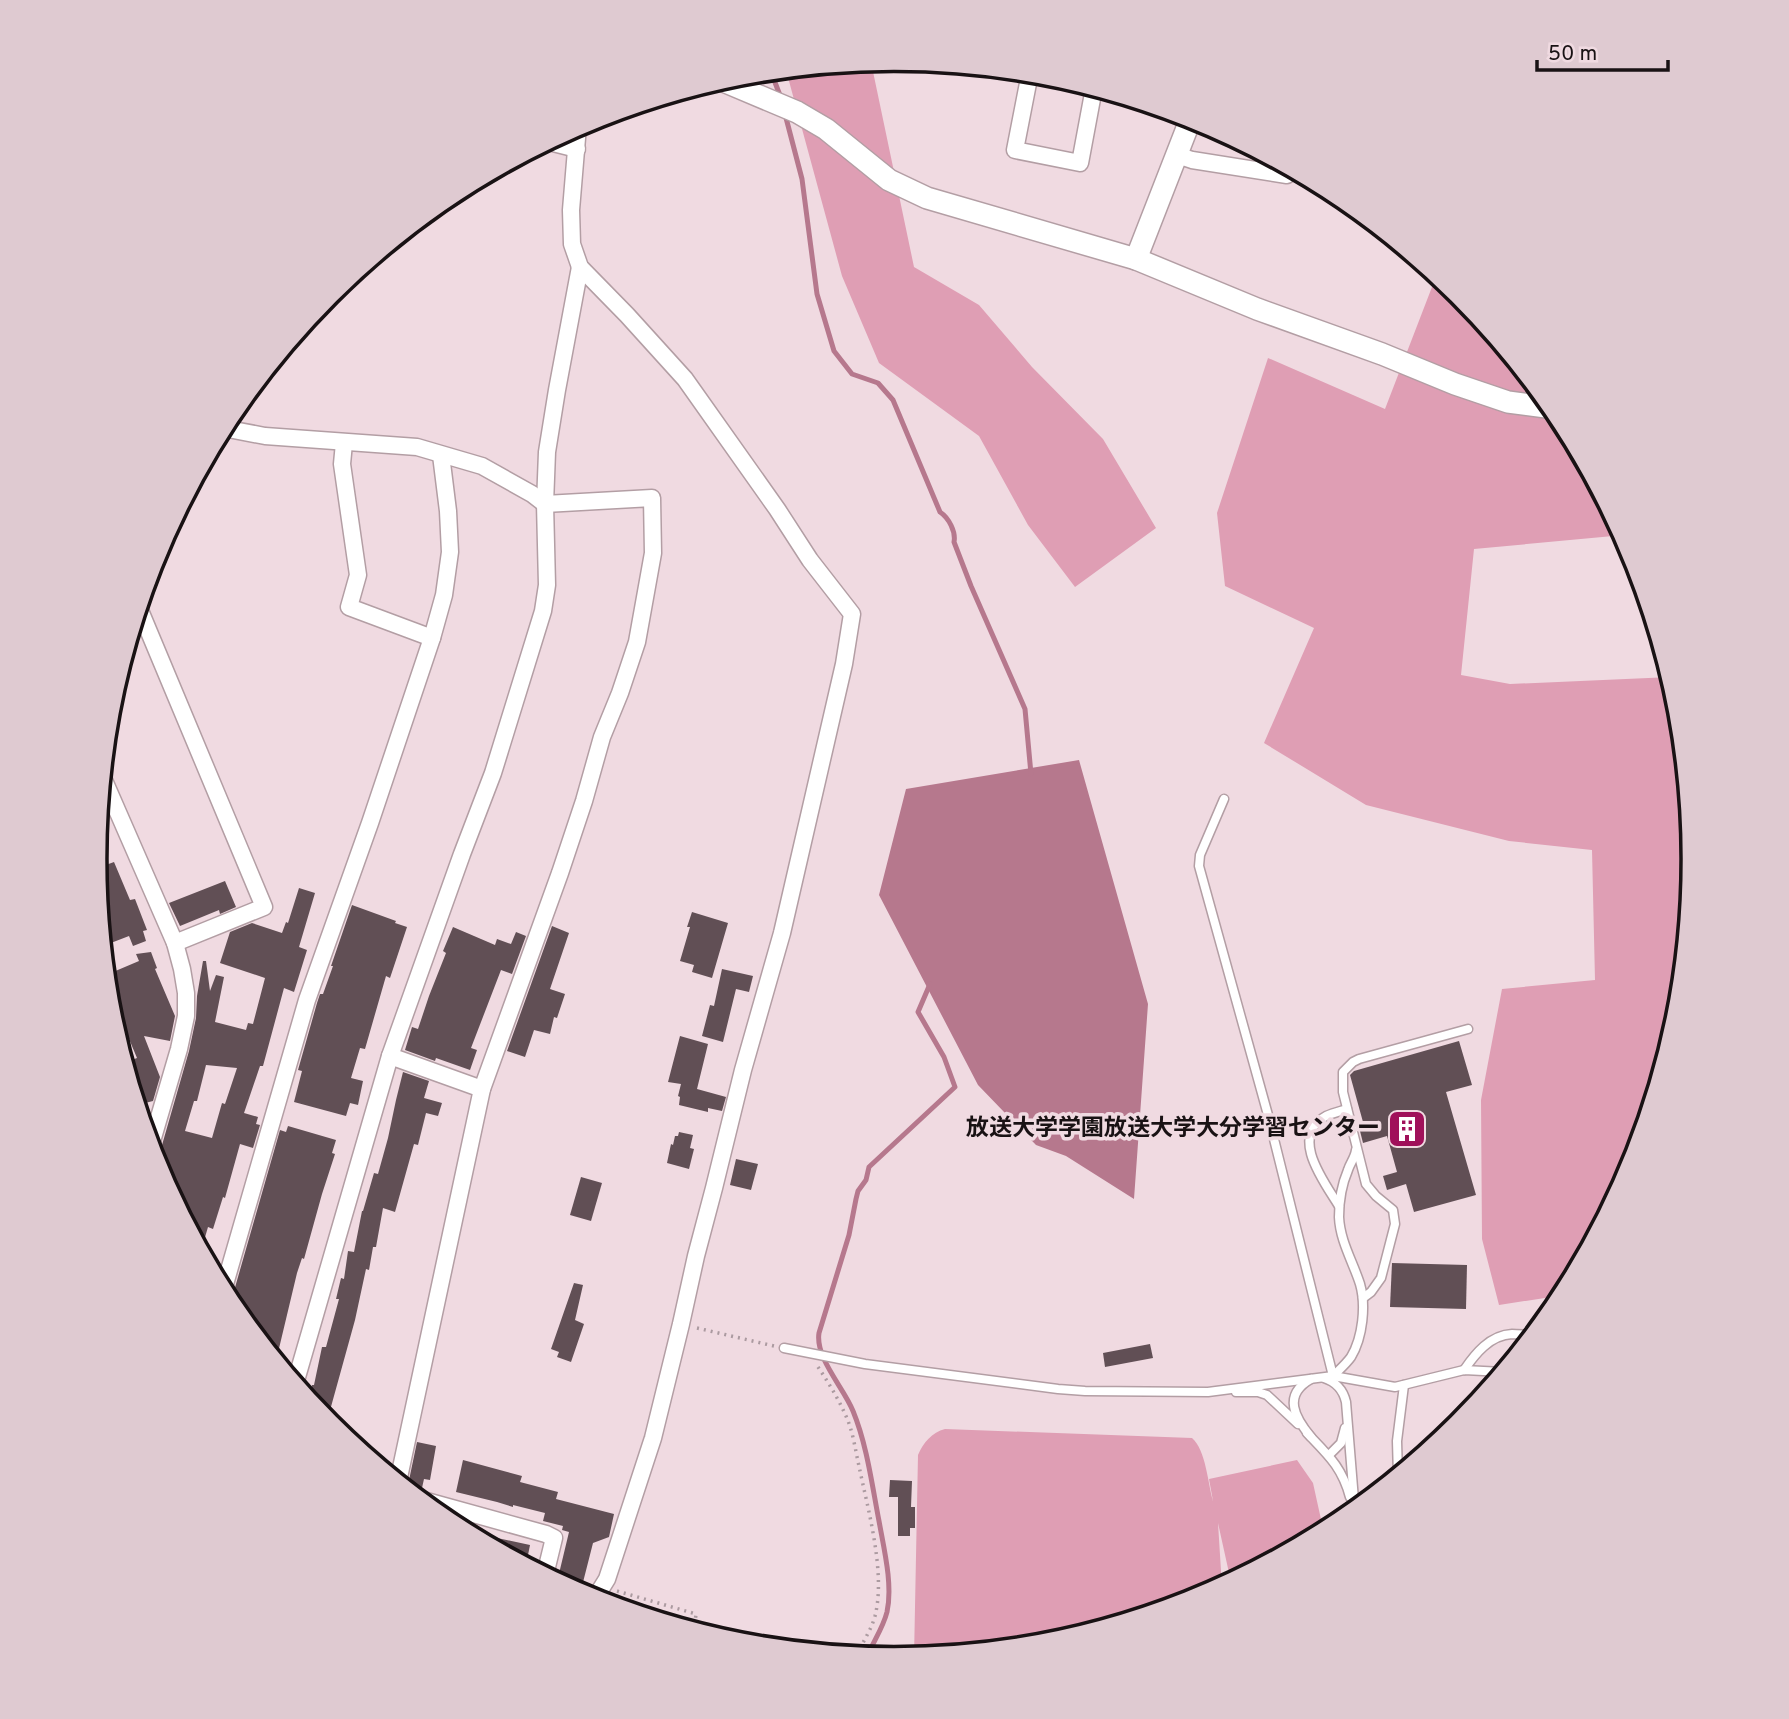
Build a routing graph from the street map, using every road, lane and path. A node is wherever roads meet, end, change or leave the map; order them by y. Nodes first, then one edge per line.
1 (1028, 83) edge
2 (739, 88) edge
3 (1092, 98) edge
4 (1187, 129) edge
5 (577, 139) edge
6 (563, 145) edge
7 (577, 149) junction
8 (1177, 155) junction
9 (1283, 174) edge
10 (1136, 259) junction
11 (580, 267) junction
12 (1537, 406) edge
13 (235, 430) edge
14 (344, 443) junction
15 (441, 455) junction
16 (545, 505) junction
17 (144, 621) edge
18 (432, 638) junction
19 (109, 793) edge
20 (1224, 799) dead end
21 (175, 943) junction
22 (1468, 1029) dead end
23 (390, 1056) junction
24 (482, 1089) junction
25 (1347, 1109) junction
26 (152, 1120) edge
27 (1356, 1149) junction
28 (1340, 1207) junction
29 (227, 1277) edge
30 (1363, 1298) junction
31 (681, 1324) junction
32 (1522, 1334) edge
33 (784, 1348) joint
34 (817, 1365) dead end
35 (1464, 1370) junction
36 (1493, 1371) edge
37 (298, 1374) edge
38 (1333, 1376) junction
39 (1315, 1378) junction
40 (1404, 1385) junction
41 (1208, 1392) junction
42 (1347, 1418) junction
43 (1311, 1437) junction
44 (1329, 1455) junction
45 (1398, 1465) edge
46 (400, 1472) edge
47 (1353, 1499) edge
48 (1351, 1501) edge
49 (447, 1507) edge
50 (547, 1566) edge
51 (601, 1590) edge
52 (628, 1600) edge
53 (695, 1621) edge
54 (862, 1646) edge

1 - 3 street
2 - 10 street
4 - 8 street
5 - 7 street
6 - 7 street
7 - 11 street
8 - 9 street
8 - 10 street
10 - 12 street
11 - 16 street
11 - 31 street
13 - 14 street
14 - 15 street
14 - 18 street
15 - 16 street
15 - 18 street
16 - 23 street
16 - 24 street
17 - 21 street
18 - 29 street
19 - 21 street
20 - 38 lane
21 - 26 street
22 - 25 lane
23 - 24 street
23 - 37 street
24 - 46 street
25 - 27 lane
25 - 28 lane
27 - 28 lane
27 - 30 lane
28 - 30 lane
30 - 38 lane
31 - 33 path
31 - 51 street
32 - 35 lane
33 - 41 lane
34 - 54 path
35 - 36 lane
35 - 40 lane
38 - 39 lane
38 - 40 lane
39 - 41 lane
39 - 42 lane
39 - 43 lane
40 - 45 lane
41 - 43 lane
42 - 44 lane
42 - 47 lane
43 - 44 lane
44 - 48 lane
49 - 50 street
52 - 53 path

